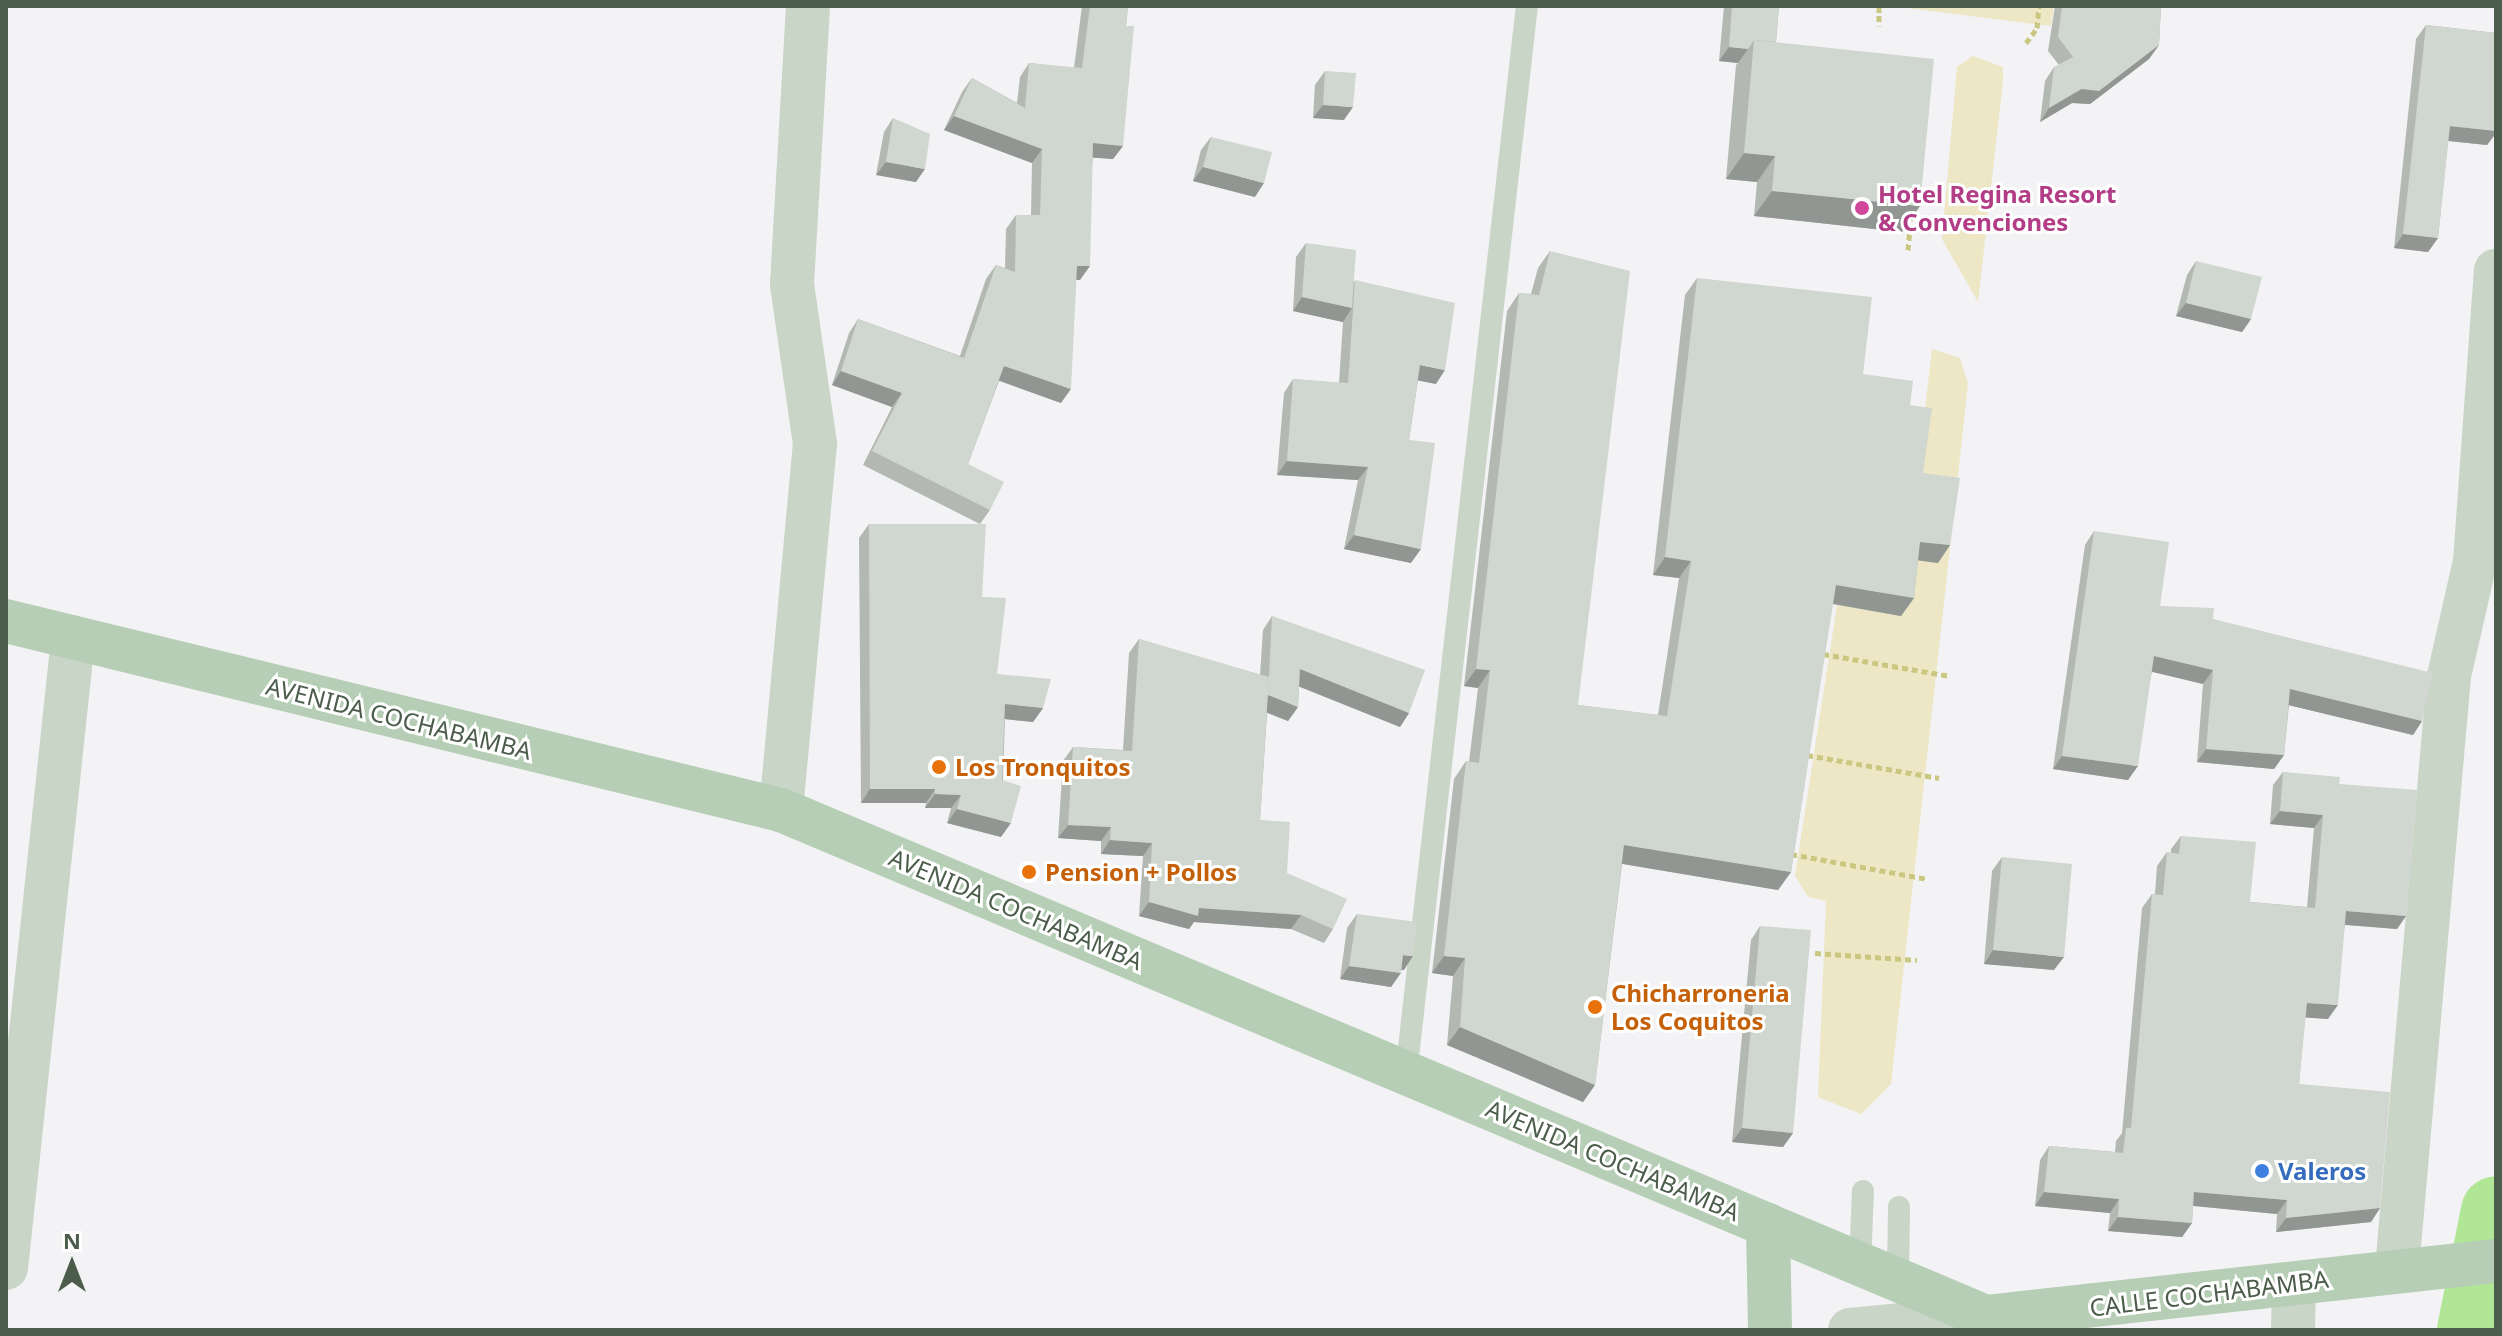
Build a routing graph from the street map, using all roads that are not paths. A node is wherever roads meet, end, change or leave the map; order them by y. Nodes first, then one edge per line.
1 (808, 6) edge
2 (1527, 6) edge
3 (2496, 271) edge
4 (6, 621) edge
5 (73, 639) junction
6 (781, 810) junction
7 (1406, 1074) junction
8 (1863, 1191) dead end
9 (1899, 1207) dead end
10 (1768, 1225) junction
11 (2484, 1261) edge
12 (6, 1268) edge
13 (2397, 1269) junction
14 (1879, 1272) junction
15 (2294, 1285) junction
16 (1986, 1317) junction
17 (1770, 1330) edge
18 (1850, 1330) edge
19 (2293, 1330) edge

1 - 6 street
2 - 7 lane
3 - 13 street
4 - 5 main road, AVENIDA COCHABAMBA
5 - 6 main road, AVENIDA COCHABAMBA
5 - 12 street
6 - 7 main road, AVENIDA COCHABAMBA
7 - 10 main road, AVENIDA COCHABAMBA
8 - 14 lane
9 - 14 lane
10 - 14 main road, AVENIDA COCHABAMBA
10 - 17 main road
11 - 13 main road, CALLE COCHABAMBA
13 - 15 main road, CALLE COCHABAMBA
14 - 16 main road, AVENIDA COCHABAMBA
15 - 16 main road, CALLE COCHABAMBA
15 - 19 street
16 - 18 street, CALLE COCHABAMBA

